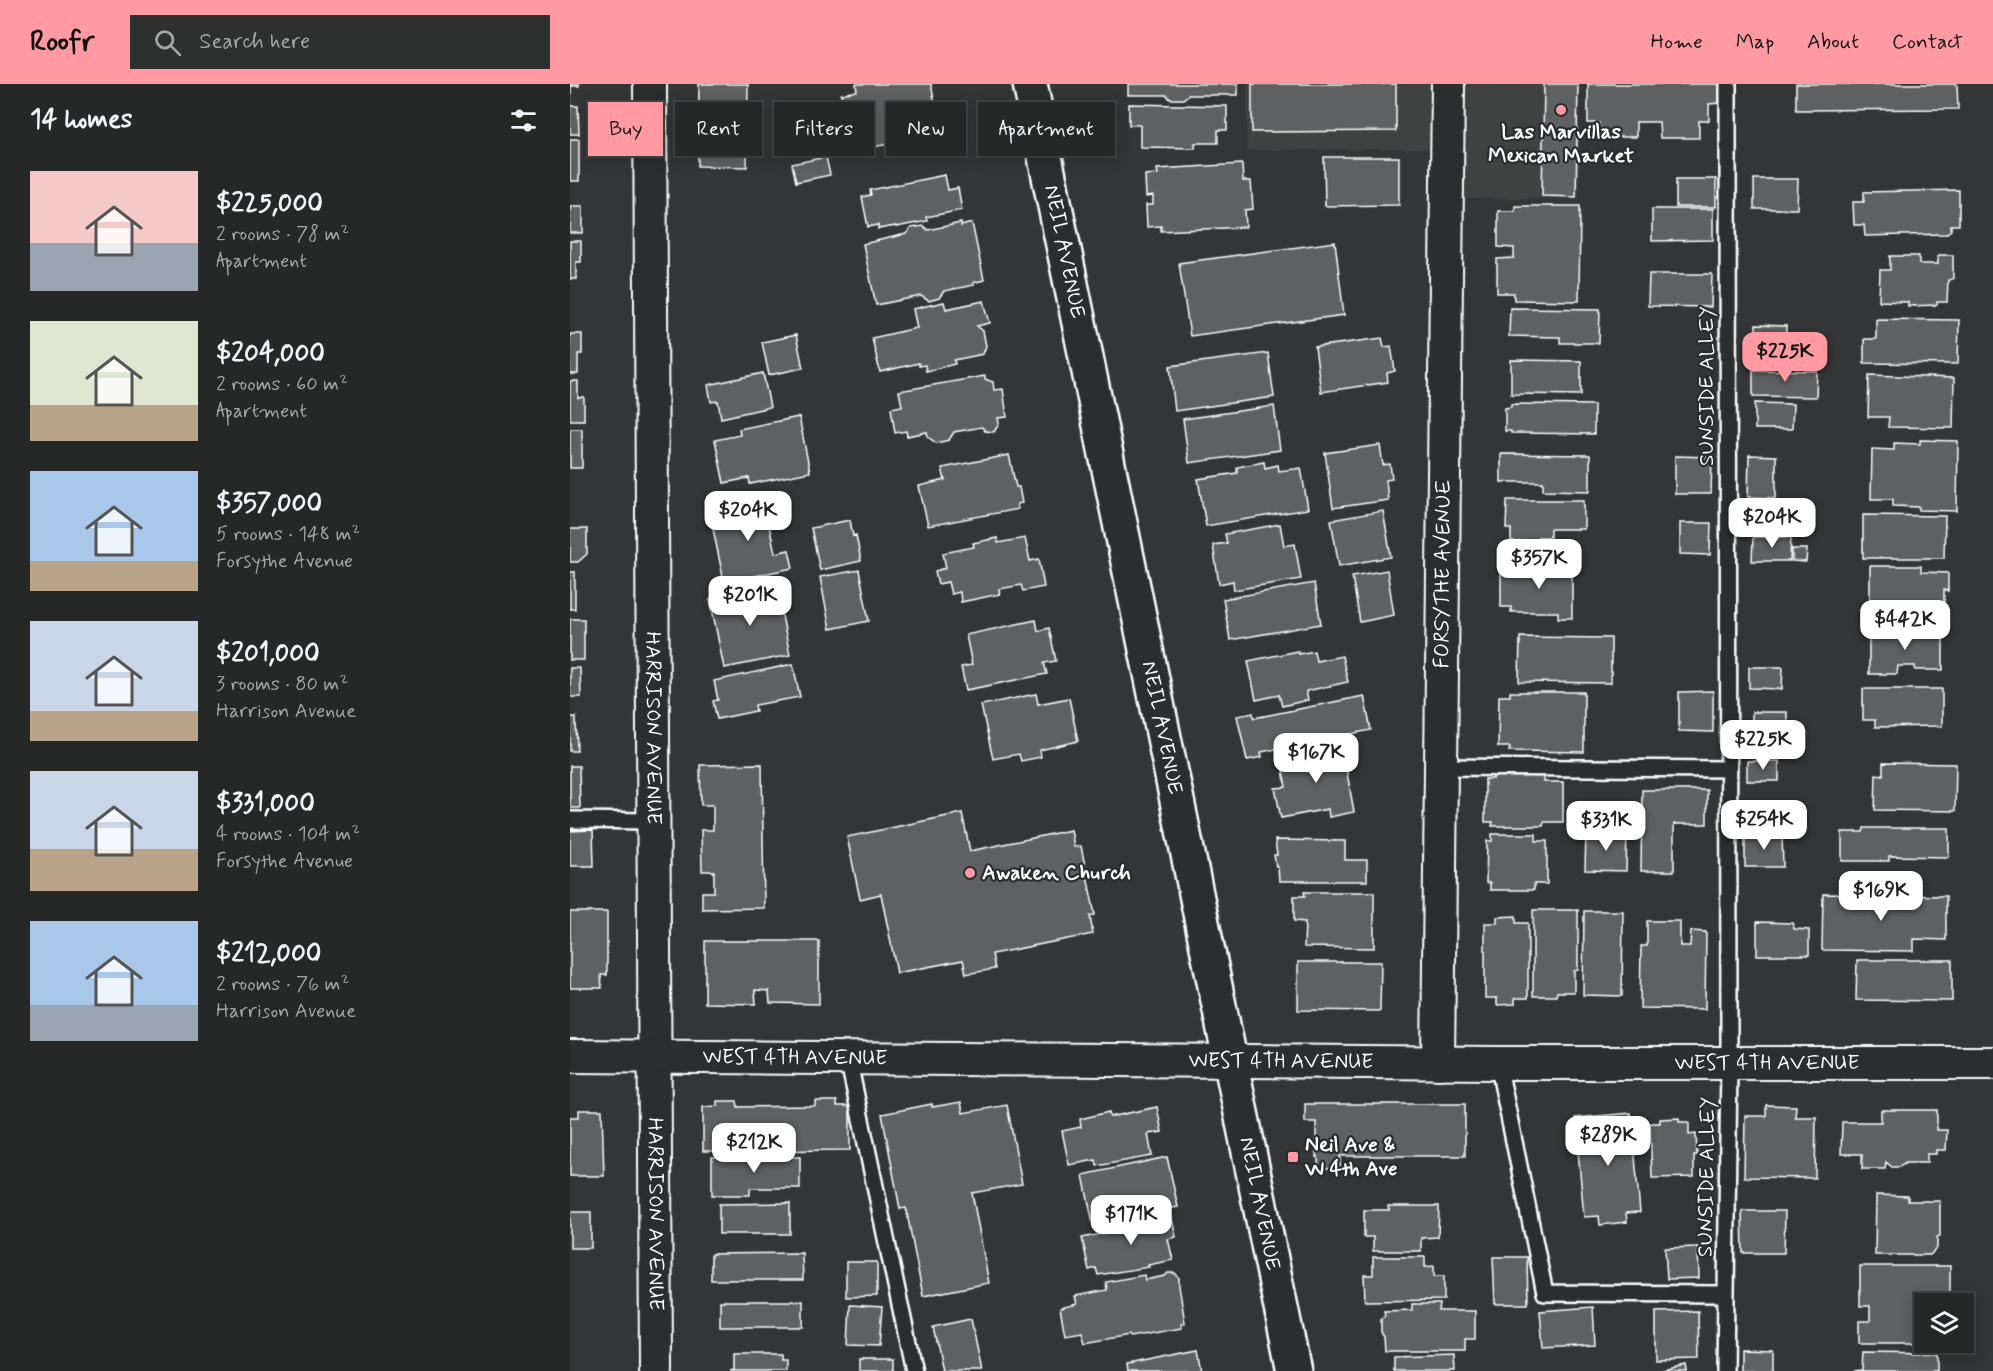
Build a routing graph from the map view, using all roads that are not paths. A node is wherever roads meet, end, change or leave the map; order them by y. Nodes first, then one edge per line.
1 (650, 84) edge
2 (1030, 84) edge
3 (1448, 84) edge
4 (1728, 84) edge
5 (1441, 767) junction
6 (1729, 769) junction
7 (570, 820) edge
8 (653, 821) junction
9 (570, 1056) edge
10 (654, 1056) junction
11 (848, 1058) junction
12 (1230, 1061) junction
13 (1438, 1063) junction
14 (1498, 1063) junction
15 (1730, 1063) junction
16 (1993, 1064) edge
17 (1726, 1294) junction
18 (656, 1371) edge
19 (914, 1371) edge
20 (1294, 1371) edge
21 (1725, 1371) edge

1 - 8 street, HARRISON AVENUE
2 - 12 street, NEIL AVENUE
3 - 5 street, FORSYTHE AVENUE
4 - 6 lane, SUNSIDE ALLEY
5 - 6 lane
5 - 13 street, FORSYTHE AVENUE
6 - 15 lane, SUNSIDE ALLEY
7 - 8 lane
8 - 10 street, HARRISON AVENUE
9 - 10 street, WEST 4TH AVENUE
10 - 11 street, WEST 4TH AVENUE
10 - 18 street, HARRISON AVENUE
11 - 12 street, WEST 4TH AVENUE
11 - 19 lane
12 - 13 street, WEST 4TH AVENUE
12 - 20 street, NEIL AVENUE
13 - 14 street, WEST 4TH AVENUE
14 - 15 street, WEST 4TH AVENUE
14 - 17 lane
15 - 16 street, WEST 4TH AVENUE
15 - 17 lane, SUNSIDE ALLEY
17 - 21 lane, SUNSIDE ALLEY

